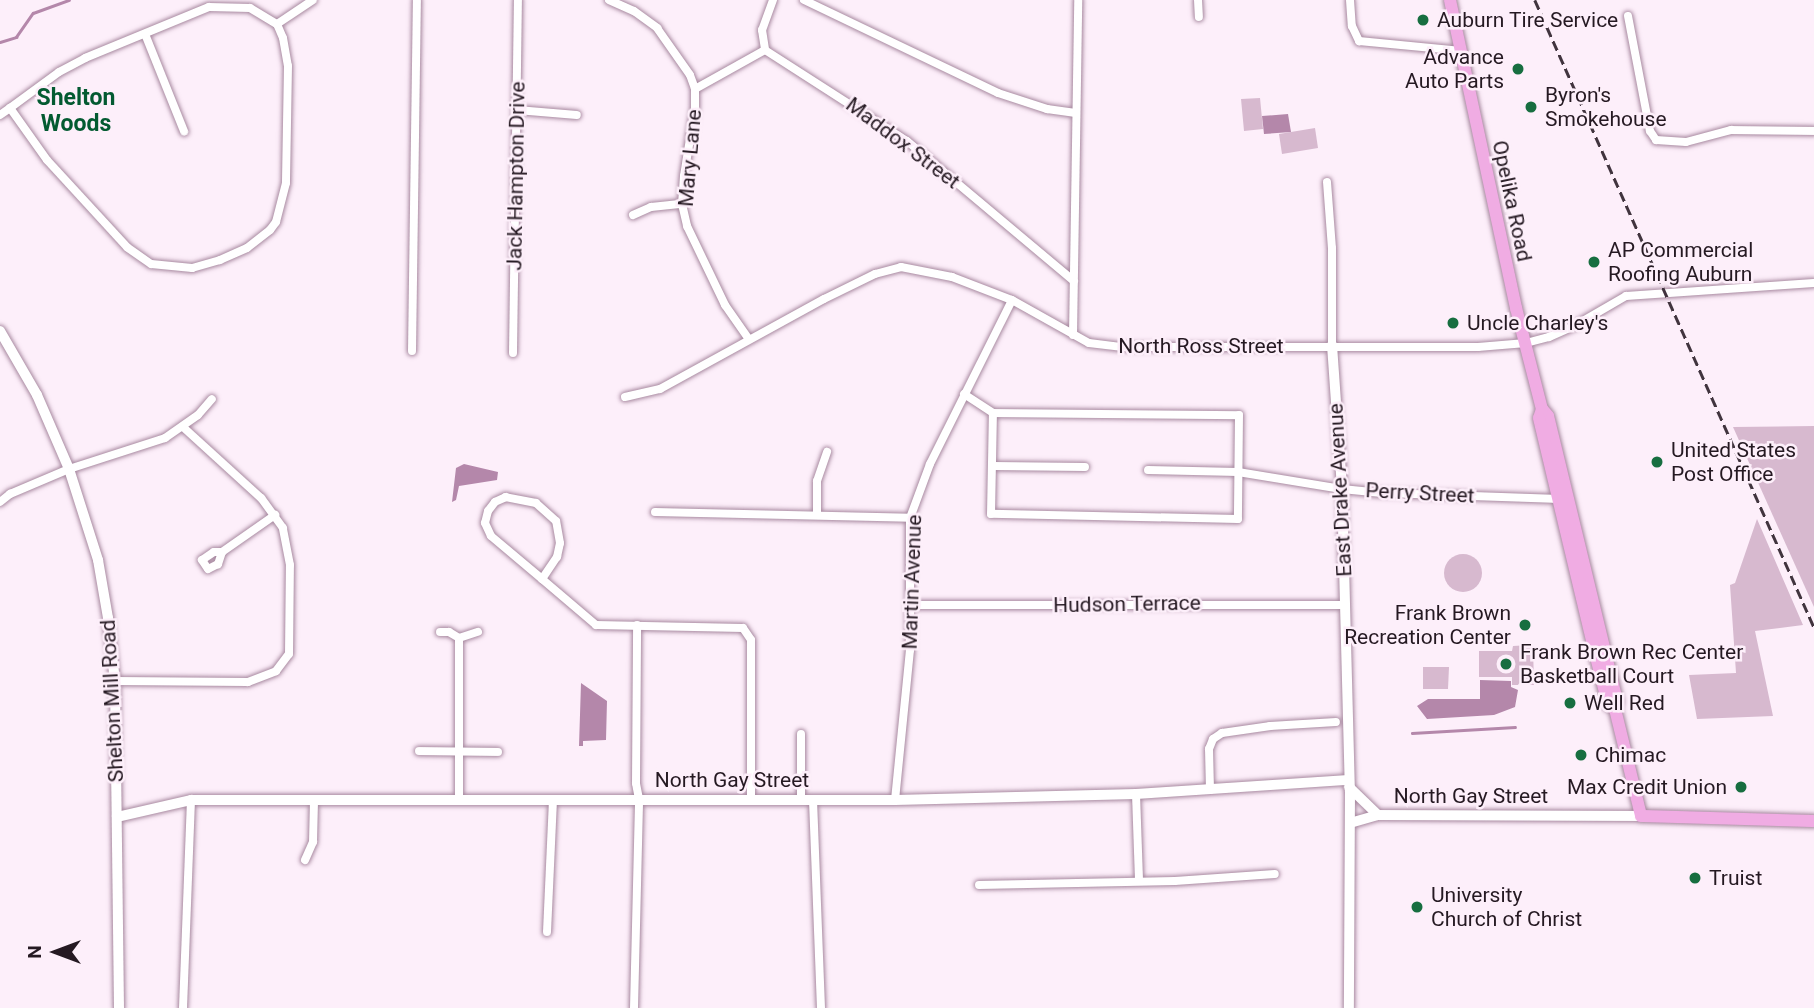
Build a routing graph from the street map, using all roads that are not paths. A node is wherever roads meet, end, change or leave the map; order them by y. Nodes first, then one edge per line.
1 (313, 0) edge
2 (417, 0) edge
3 (518, 0) edge
4 (609, 0) edge
5 (773, 0) edge
6 (804, 0) edge
7 (1078, 0) edge
8 (1198, 0) edge
9 (1350, 0) edge
10 (1450, 0) edge
11 (1628, 16) dead end
12 (1199, 18) dead end
13 (277, 24) junction
14 (145, 34) junction
15 (765, 50) junction
16 (1462, 51) junction
17 (695, 89) junction
18 (10, 108) junction
19 (517, 110) junction
20 (1076, 113) junction
21 (0, 115) edge
22 (577, 115) dead end
23 (184, 131) dead end
24 (1814, 131) edge
25 (1327, 182) dead end
26 (682, 204) junction
27 (633, 215) dead end
28 (1074, 281) junction
29 (1814, 283) edge
30 (1012, 300) junction
31 (0, 331) edge
32 (1073, 335) junction
33 (748, 338) junction
34 (1525, 342) junction
35 (1332, 345) junction
36 (412, 351) dead end
37 (513, 353) dead end
38 (964, 394) junction
39 (625, 397) dead end
40 (212, 399) dead end
41 (993, 413) junction
42 (183, 428) junction
43 (827, 452) dead end
44 (993, 466) junction
45 (1085, 467) dead end
46 (69, 470) junction
47 (1148, 470) dead end
48 (1238, 472) junction
49 (1342, 489) junction
50 (1563, 499) junction
51 (0, 502) edge
52 (655, 512) dead end
53 (275, 515) junction
54 (817, 515) junction
55 (910, 518) junction
56 (222, 552) dead end
57 (542, 579) junction
58 (910, 605) junction
59 (1345, 605) junction
60 (636, 625) junction
61 (440, 632) dead end
62 (478, 632) dead end
63 (459, 638) junction
64 (115, 681) junction
65 (1336, 722) dead end
66 (801, 734) dead end
67 (419, 751) dead end
68 (459, 751) junction
69 (498, 752) dead end
70 (1349, 784) junction
71 (1210, 790) junction
72 (1136, 794) junction
73 (553, 799) junction
74 (639, 799) junction
75 (751, 799) junction
76 (191, 800) junction
77 (459, 800) junction
78 (807, 800) junction
79 (895, 800) junction
80 (314, 801) junction
81 (1378, 815) junction
82 (1642, 816) junction
83 (117, 817) junction
84 (1814, 821) edge
85 (1350, 823) junction
86 (305, 860) dead end
87 (1275, 874) dead end
88 (1139, 881) junction
89 (979, 886) dead end
90 (547, 932) dead end
91 (119, 1008) edge
92 (183, 1008) edge
93 (634, 1008) edge
94 (821, 1008) edge
95 (1349, 1008) edge

1 - 13 street
2 - 36 street
3 - 19 street, Jack Hampton Drive
4 - 17 street, Mary Lane
5 - 15 street
6 - 20 street
7 - 20 street
8 - 12 street
9 - 16 street
10 - 16 main road, Opelika Road
11 - 24 street
13 - 14 street
13 - 18 street
14 - 18 street
14 - 23 street
15 - 17 street
15 - 28 street, Maddox Street
16 - 34 main road, Opelika Road
17 - 26 street, Mary Lane
18 - 21 street
19 - 22 street
19 - 37 street, Jack Hampton Drive
20 - 28 street
25 - 35 street, East Drake Avenue
26 - 27 street
26 - 33 street, Mary Lane
28 - 32 street
29 - 34 street, North Ross Street
30 - 32 street, North Ross Street
30 - 33 street, North Ross Street
30 - 38 street, Martin Avenue
31 - 46 street, Shelton Mill Road
32 - 35 street, North Ross Street
33 - 39 street, North Ross Street
34 - 35 street, North Ross Street
34 - 50 main road, Opelika Road
35 - 49 street, East Drake Avenue
38 - 41 street
38 - 55 street, Martin Avenue
40 - 42 street
41 - 44 street
41 - 48 street
42 - 46 street
42 - 53 street
43 - 54 street
44 - 45 street
44 - 48 street
46 - 51 street
46 - 64 street, Shelton Mill Road
47 - 48 street, Perry Street
48 - 49 street, Perry Street
49 - 50 street, Perry Street
49 - 59 street, East Drake Avenue
50 - 82 main road, Opelika Road
52 - 54 street
53 - 56 street
53 - 64 street
54 - 55 street
55 - 58 street, Martin Avenue
57 - 57 street
57 - 60 street
58 - 59 street, Hudson Terrace
58 - 79 street, Martin Avenue
59 - 70 street, East Drake Avenue
60 - 74 street
60 - 75 street
61 - 63 street
62 - 63 street
63 - 68 street
64 - 83 street, Shelton Mill Road
65 - 71 street
66 - 78 street
67 - 68 street
68 - 69 street
68 - 77 street
70 - 71 street, North Gay Street
70 - 81 street, North Gay Street
70 - 85 street, East Drake Avenue
71 - 72 street, North Gay Street
72 - 79 street, North Gay Street
72 - 88 street
73 - 74 street, North Gay Street
73 - 77 street, North Gay Street
73 - 90 street
74 - 75 street, North Gay Street
74 - 93 street
75 - 78 street, North Gay Street
76 - 80 street, North Gay Street
76 - 83 street, North Gay Street
76 - 92 street
77 - 80 street, North Gay Street
78 - 79 street, North Gay Street
78 - 94 street
80 - 86 street
81 - 82 street, North Gay Street
81 - 85 street
82 - 84 main road, North Gay Street
83 - 91 street, Shelton Mill Road
85 - 95 street, East Drake Avenue
87 - 88 street
88 - 89 street

